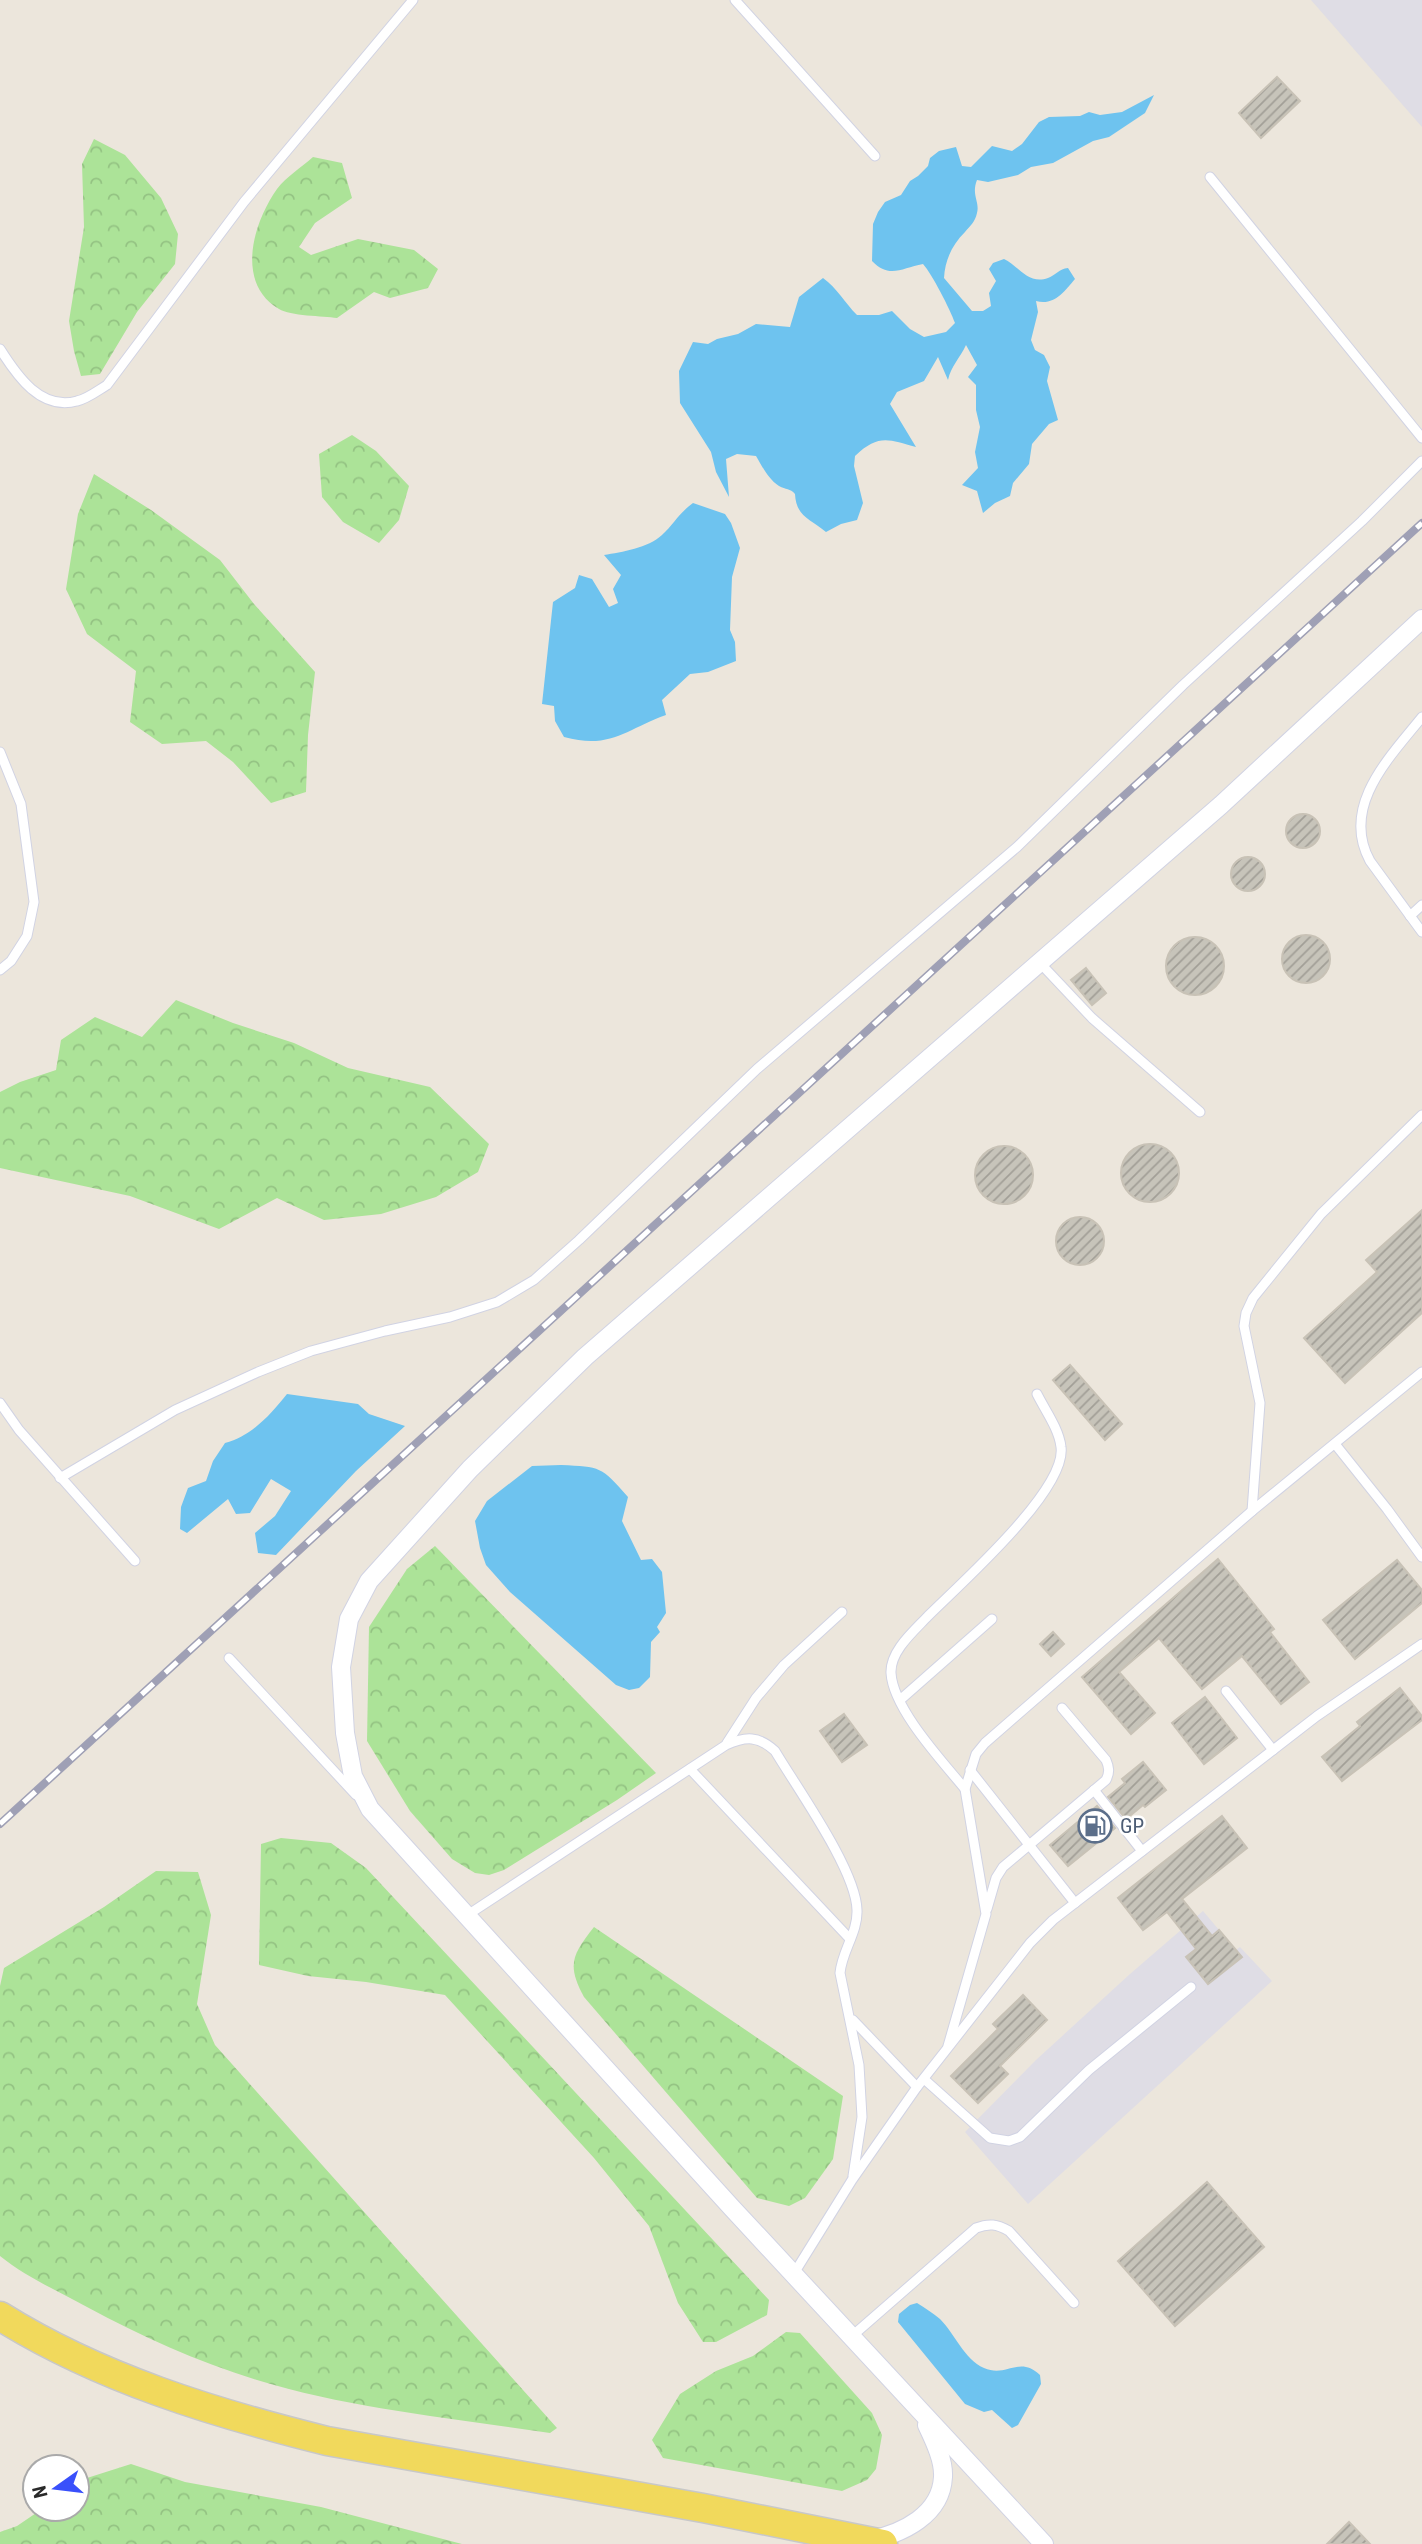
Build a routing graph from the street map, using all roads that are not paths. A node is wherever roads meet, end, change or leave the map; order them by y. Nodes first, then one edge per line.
1 (413, 0) edge
2 (736, 0) edge
3 (875, 156) dead end
4 (1210, 177) dead end
5 (0, 349) edge
6 (1422, 438) edge
7 (1422, 461) edge
8 (1422, 619) edge
9 (1422, 717) edge
10 (0, 752) edge
11 (1422, 905) edge
12 (1410, 916) junction
13 (1422, 932) edge
14 (1041, 964) junction
15 (0, 970) edge
16 (1200, 1112) dead end
17 (1422, 1115) edge
18 (1422, 1371) edge
19 (1037, 1394) dead end
20 (0, 1403) edge
21 (1335, 1444) junction
22 (60, 1478) junction
23 (1251, 1511) junction
24 (1422, 1558) edge
25 (135, 1560) dead end
26 (842, 1612) dead end
27 (992, 1619) dead end
28 (1422, 1644) edge
29 (229, 1658) dead end
30 (1226, 1691) dead end
31 (900, 1700) junction
32 (1062, 1708) dead end
33 (726, 1745) junction
34 (1273, 1750) junction
35 (690, 1769) junction
36 (970, 1770) junction
37 (965, 1789) junction
38 (1094, 1790) junction
39 (370, 1809) junction
40 (1028, 1844) junction
41 (1142, 1851) junction
42 (1075, 1903) junction
43 (986, 1914) junction
44 (466, 1916) junction
45 (850, 1938) junction
46 (1191, 1987) dead end
47 (851, 2018) junction
48 (946, 2051) junction
49 (924, 2079) junction
50 (917, 2087) junction
51 (852, 2180) junction
52 (793, 2275) junction
53 (1073, 2303) dead end
54 (0, 2316) edge
55 (851, 2337) junction
56 (922, 2412) junction
57 (876, 2542) edge
58 (1044, 2544) edge

1 - 5 lane
2 - 3 lane
4 - 6 lane
7 - 22 lane
8 - 14 street
9 - 12 lane
10 - 15 lane
11 - 12 lane
12 - 13 lane
14 - 16 lane
14 - 39 street
17 - 23 lane
18 - 21 lane
19 - 31 lane
20 - 22 lane
21 - 23 lane
21 - 24 lane
22 - 25 lane
23 - 36 lane
26 - 33 lane
27 - 31 lane
28 - 34 lane
29 - 39 lane
30 - 34 lane
31 - 37 lane
32 - 38 lane
33 - 35 lane
33 - 45 lane
34 - 41 lane
35 - 44 lane
35 - 45 lane
36 - 37 lane
36 - 40 lane
37 - 43 lane
38 - 40 lane
38 - 41 lane
39 - 44 street
40 - 42 lane
40 - 43 lane
41 - 42 lane
42 - 48 lane
43 - 48 lane
44 - 52 street
45 - 47 lane
46 - 49 lane
47 - 50 lane
47 - 51 lane
48 - 49 lane
49 - 50 lane
50 - 51 lane
51 - 52 lane
52 - 55 street
53 - 55 lane
54 - 57 main road
55 - 56 street
56 - 57 street
56 - 58 street

